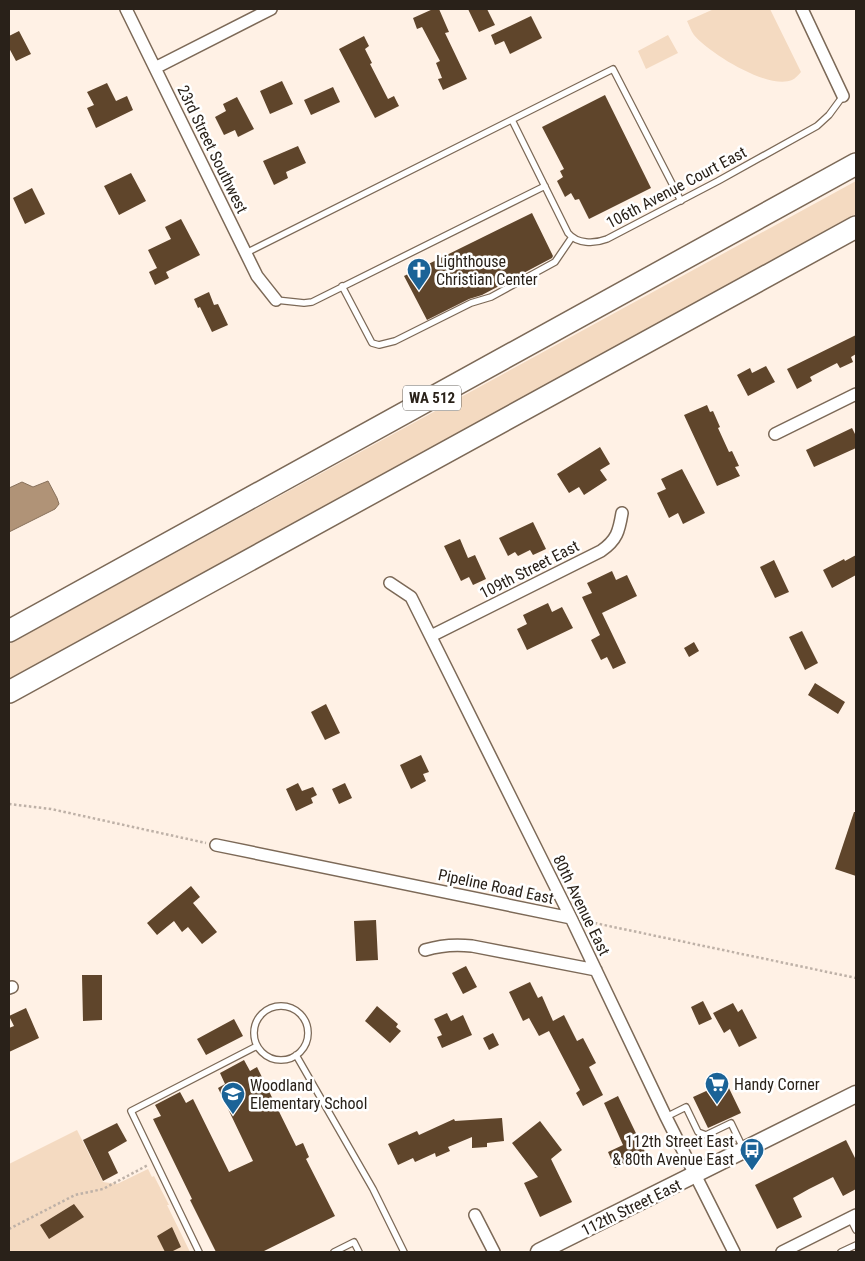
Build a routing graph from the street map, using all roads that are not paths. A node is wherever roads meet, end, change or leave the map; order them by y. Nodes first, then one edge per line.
1 (126, 9) edge
2 (271, 9) edge
3 (802, 9) edge
4 (155, 68) junction
5 (843, 96) joint
6 (512, 120) junction
7 (856, 164) edge
8 (545, 186) junction
9 (681, 201) junction
10 (856, 228) edge
11 (572, 237) junction
12 (246, 253) junction
13 (342, 286) junction
14 (276, 300) joint
15 (856, 394) edge
16 (775, 434) dead end
17 (622, 512) dead end
18 (390, 583) dead end
19 (9, 630) edge
20 (431, 636) junction
21 (9, 692) edge
22 (216, 845) road end
23 (571, 918) junction
24 (425, 950) dead end
25 (596, 970) junction
26 (257, 1046) junction
27 (296, 1055) junction
28 (855, 1099) edge
29 (666, 1117) junction
30 (744, 1150) junction
31 (694, 1175) junction
32 (475, 1214) dead end
33 (853, 1216) edge
34 (856, 1230) edge
35 (856, 1245) edge
36 (199, 1252) edge
37 (334, 1252) edge
38 (359, 1252) edge
39 (404, 1252) edge
40 (494, 1252) edge
41 (539, 1252) edge
42 (734, 1252) edge
43 (782, 1252) edge
44 (841, 1252) edge

1 - 4 street, 23rd Street Southwest
2 - 4 street
3 - 5 street
4 - 12 street, 23rd Street Southwest
5 - 9 lane, 106th Avenue Court East
6 - 8 lane
6 - 9 lane
6 - 12 lane
7 - 19 highway, WA 512
8 - 11 lane
8 - 13 lane
9 - 11 lane, 106th Avenue Court East
10 - 21 highway
11 - 13 lane
12 - 14 street, 23rd Street Southwest
13 - 14 lane
15 - 16 street
17 - 20 street, 109th Street East
18 - 20 street, 80th Avenue East
20 - 23 street, 80th Avenue East
22 - 23 street, Pipeline Road East
23 - 25 street, 80th Avenue East
24 - 25 street
25 - 29 street, 80th Avenue East
26 - 27 lane
26 - 27 lane
26 - 36 lane
27 - 39 lane
28 - 30 main road, 112th Street East
29 - 30 lane
29 - 31 street, 80th Avenue East
30 - 31 main road, 112th Street East
31 - 41 main road, 112th Street East
31 - 42 street, 80th Avenue East
32 - 40 street
33 - 34 lane
33 - 43 street
35 - 44 lane
37 - 38 lane

